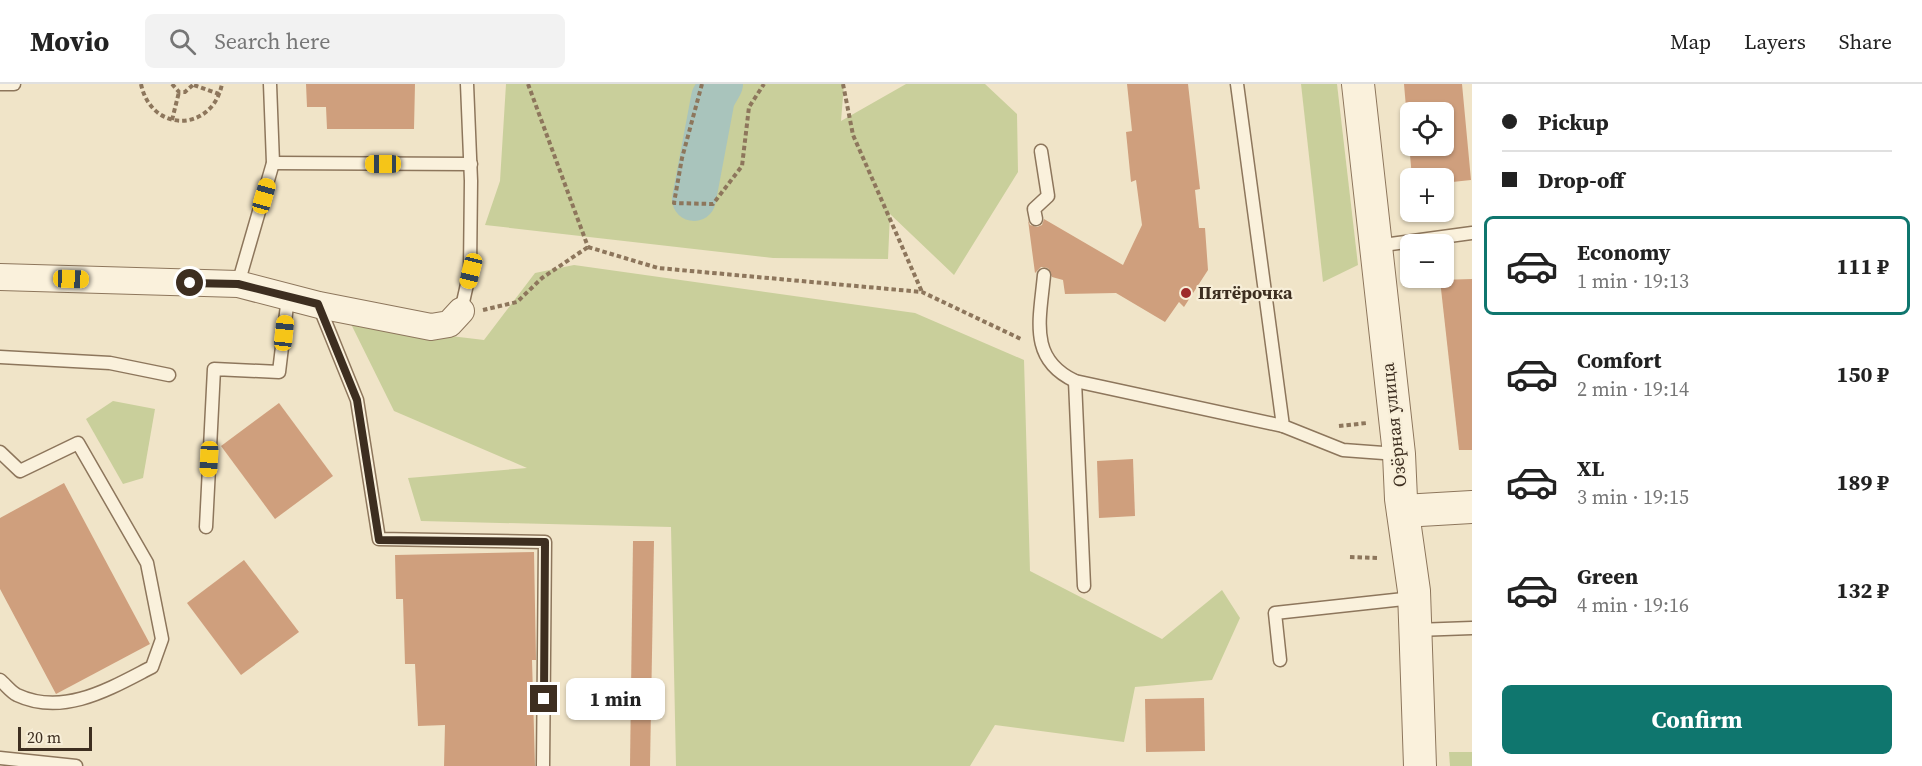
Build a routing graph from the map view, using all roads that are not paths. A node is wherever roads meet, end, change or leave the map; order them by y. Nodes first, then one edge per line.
1 (0, 84) edge
2 (14, 84) edge
3 (270, 84) edge
4 (467, 84) edge
5 (1237, 84) edge
6 (1358, 84) edge
7 (1041, 151) dead end
8 (273, 163) junction
9 (471, 164) junction
10 (1036, 219) dead end
11 (1472, 233) edge
12 (1376, 246) junction
13 (1044, 275) dead end
14 (0, 277) edge
15 (238, 284) junction
16 (288, 297) junction
17 (318, 304) junction
18 (461, 311) joint
19 (0, 357) edge
20 (169, 375) dead end
21 (1075, 381) junction
22 (1283, 426) junction
23 (0, 452) edge
24 (1399, 454) junction
25 (1472, 507) edge
26 (1403, 511) junction
27 (206, 527) dead end
28 (1084, 586) dead end
29 (1414, 597) junction
30 (1472, 628) edge
31 (1416, 630) junction
32 (1280, 660) dead end
33 (0, 680) edge
34 (0, 758) edge
35 (76, 766) edge
36 (543, 766) edge
37 (1420, 766) edge

1 - 2 lane
3 - 8 lane
4 - 9 lane
5 - 22 lane
6 - 12 street, Озёрная улица
7 - 10 lane
8 - 9 lane
8 - 15 lane
9 - 18 lane
11 - 12 lane
12 - 24 street, Озёрная улица
13 - 21 lane
14 - 15 street
15 - 16 street
16 - 17 street
16 - 27 lane
17 - 18 street
17 - 36 lane
19 - 20 lane
21 - 22 lane
21 - 28 lane
22 - 24 lane
23 - 33 lane
24 - 26 street, Озёрная улица
25 - 26 street
26 - 29 street, Озёрная улица
29 - 31 street, Озёрная улица
29 - 32 lane
30 - 31 lane
31 - 37 street, Озёрная улица
34 - 35 lane

